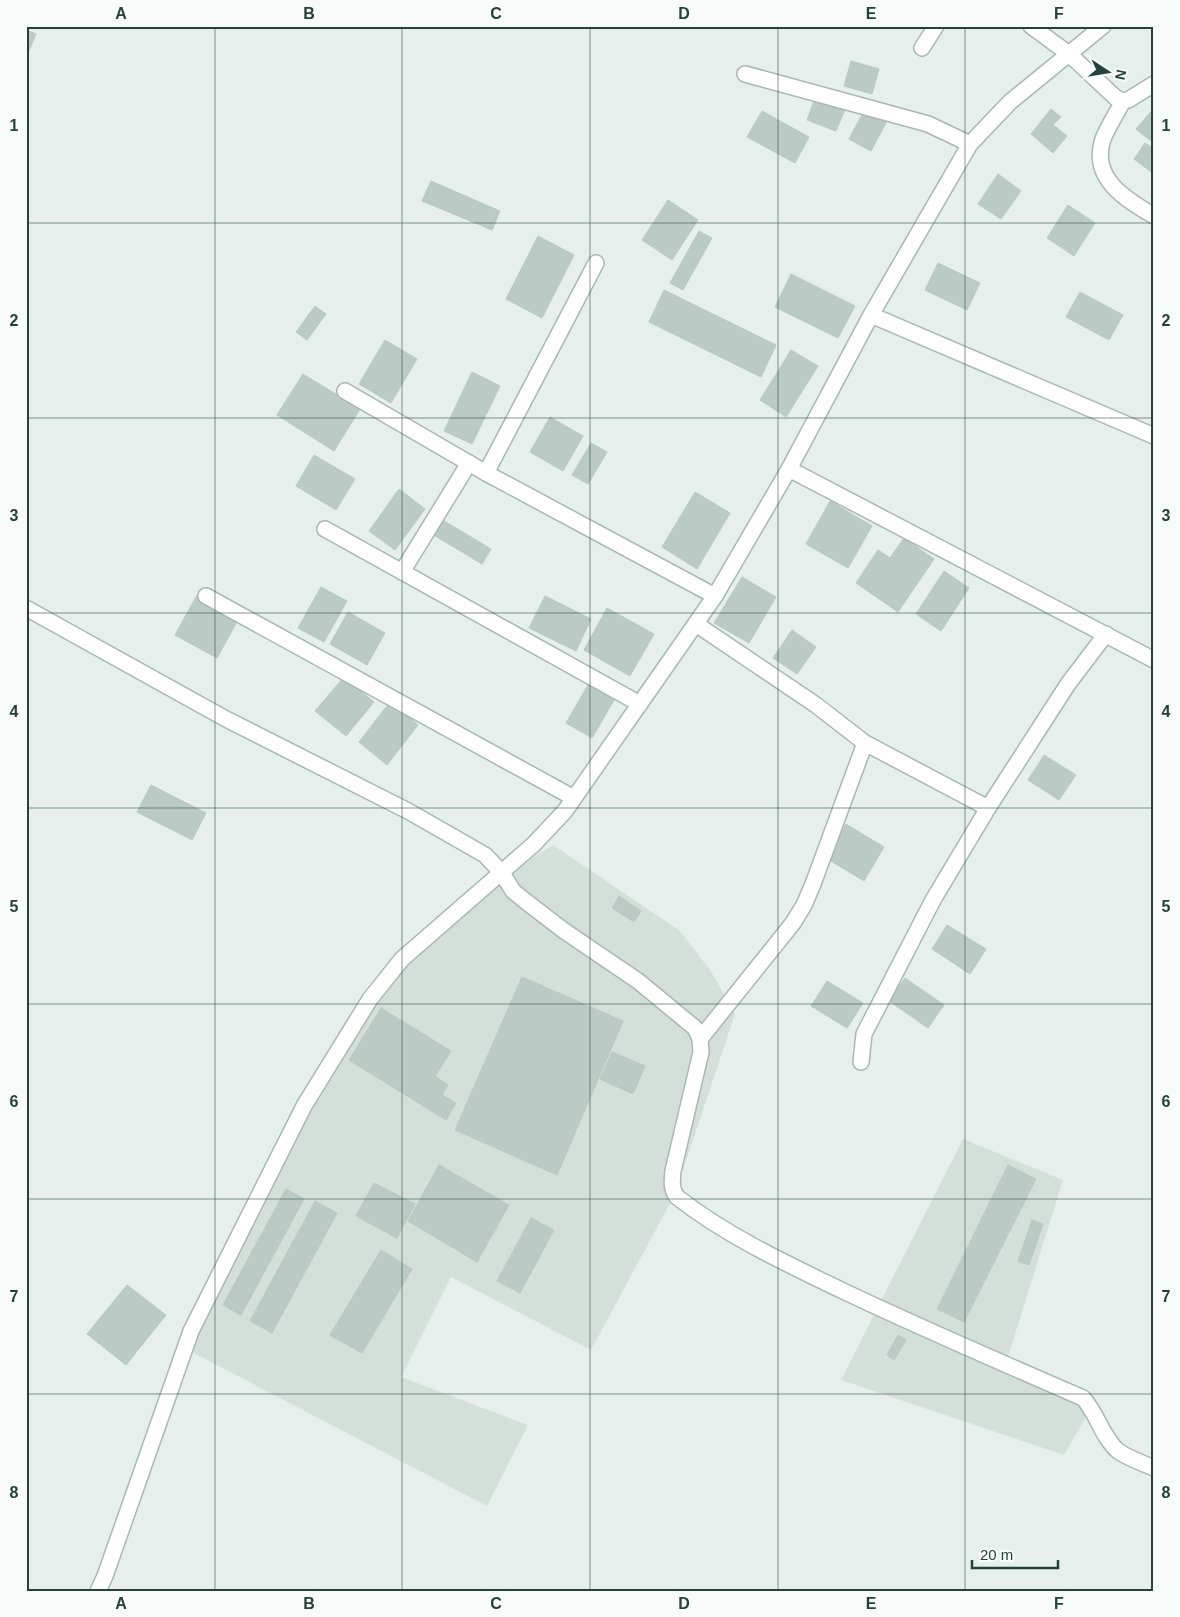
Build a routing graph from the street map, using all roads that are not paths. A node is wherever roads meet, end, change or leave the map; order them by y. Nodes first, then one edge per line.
1 (936, 26) edge
2 (1031, 26) edge
3 (1102, 26) edge
4 (922, 48) dead end
5 (1068, 54) junction
6 (745, 74) dead end
7 (1154, 84) edge
8 (1123, 101) junction
9 (970, 144) junction
10 (1154, 216) edge
11 (596, 263) dead end
12 (871, 315) junction
13 (346, 391) dead end
14 (1154, 436) edge
15 (469, 463) junction
16 (789, 469) junction
17 (486, 472) junction
18 (325, 529) dead end
19 (402, 572) junction
20 (206, 596) dead end
21 (715, 596) junction
22 (26, 608) edge
23 (696, 624) junction
24 (1106, 634) junction
25 (1154, 660) edge
26 (640, 704) junction
27 (865, 743) junction
28 (574, 798) junction
29 (988, 808) junction
30 (502, 873) junction
31 (700, 1039) junction
32 (861, 1062) dead end
33 (1154, 1468) edge
34 (98, 1591) edge

1 - 4 street
2 - 5 street
3 - 5 street
5 - 8 street
5 - 9 street
6 - 9 street
7 - 8 street
8 - 10 street
9 - 12 street
11 - 17 street
12 - 14 street
12 - 16 street
13 - 15 street
15 - 17 street
15 - 19 street
16 - 21 street
16 - 24 street
17 - 21 street
18 - 19 street
19 - 26 street
20 - 28 street
21 - 23 street
22 - 30 street
23 - 26 street
23 - 27 street
24 - 25 street
24 - 29 street
26 - 28 street
27 - 29 street
27 - 31 street
28 - 30 street
29 - 32 street
30 - 31 street
30 - 34 street
31 - 33 street

